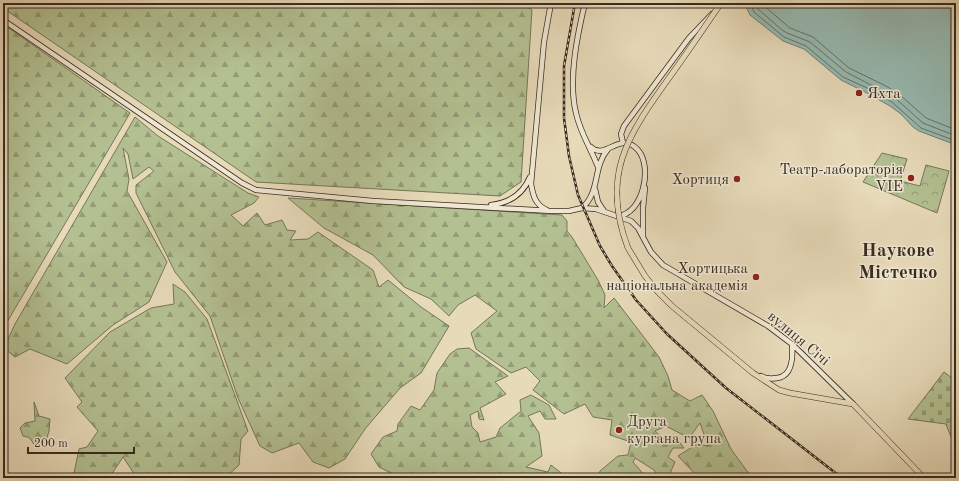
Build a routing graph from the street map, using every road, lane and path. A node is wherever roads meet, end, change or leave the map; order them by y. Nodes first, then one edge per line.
1 (551, 3) edge
2 (586, 3) edge
3 (721, 3) edge
4 (3, 20) edge
5 (623, 143) junction
6 (589, 144) junction
7 (610, 148) junction
8 (598, 167) junction
9 (531, 173) junction
10 (646, 180) junction
11 (595, 185) junction
12 (480, 206) junction
13 (582, 208) junction
14 (552, 211) junction
15 (605, 212) junction
16 (614, 216) junction
17 (643, 238) junction
18 (792, 344) junction
19 (753, 373) junction
20 (853, 404) junction
21 (924, 478) edge

1 - 9 main road
2 - 6 main road
3 - 5 main road, bridge
3 - 19 main road, bridge
4 - 12 main road
5 - 7 main road
5 - 10 main road
6 - 7 main road
6 - 8 main road
7 - 8 main road
8 - 11 main road
9 - 12 main road
9 - 14 main road
10 - 16 main road
10 - 17 main road
11 - 13 main road
11 - 15 main road
12 - 14 main road
13 - 14 main road
13 - 15 main road
15 - 16 main road
16 - 17 main road, вулиця Січі
17 - 18 main road, вулиця Січі
18 - 19 main road
18 - 20 main road, вулиця Січі
19 - 20 main road
20 - 21 main road, вулиця Січі

